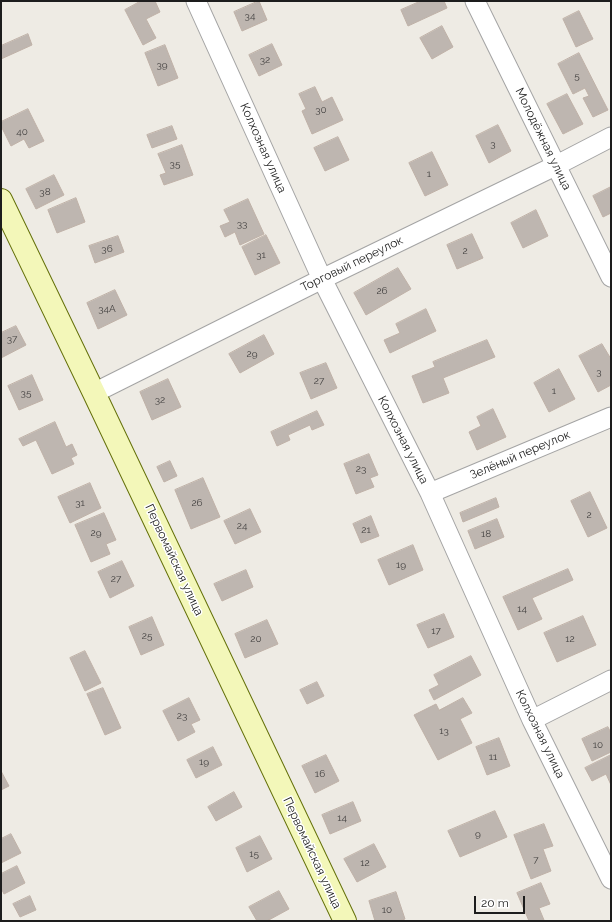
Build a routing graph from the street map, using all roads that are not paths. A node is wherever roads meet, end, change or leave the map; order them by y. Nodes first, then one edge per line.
1 (196, 1) edge
2 (475, 1) edge
3 (611, 137) edge
4 (556, 166) junction
5 (1, 200) edge
6 (611, 277) edge
7 (322, 278) junction
8 (94, 393) junction
9 (611, 418) edge
10 (430, 493) junction
11 (611, 680) edge
12 (532, 720) junction
13 (611, 879) edge
14 (345, 921) edge

1 - 7 street, Колхозная улица
2 - 4 street, Молодёжная улица
3 - 4 street, Торговый переулок
4 - 6 street, Молодёжная улица
4 - 7 street, Торговый переулок
5 - 8 street, Первомайская улица
7 - 8 street, Торговый переулок
7 - 10 street, Колхозная улица
8 - 14 street, Первомайская улица
9 - 10 street, Зелёный переулок
10 - 12 street, Колхозная улица
11 - 12 street
12 - 13 street, Колхозная улица

